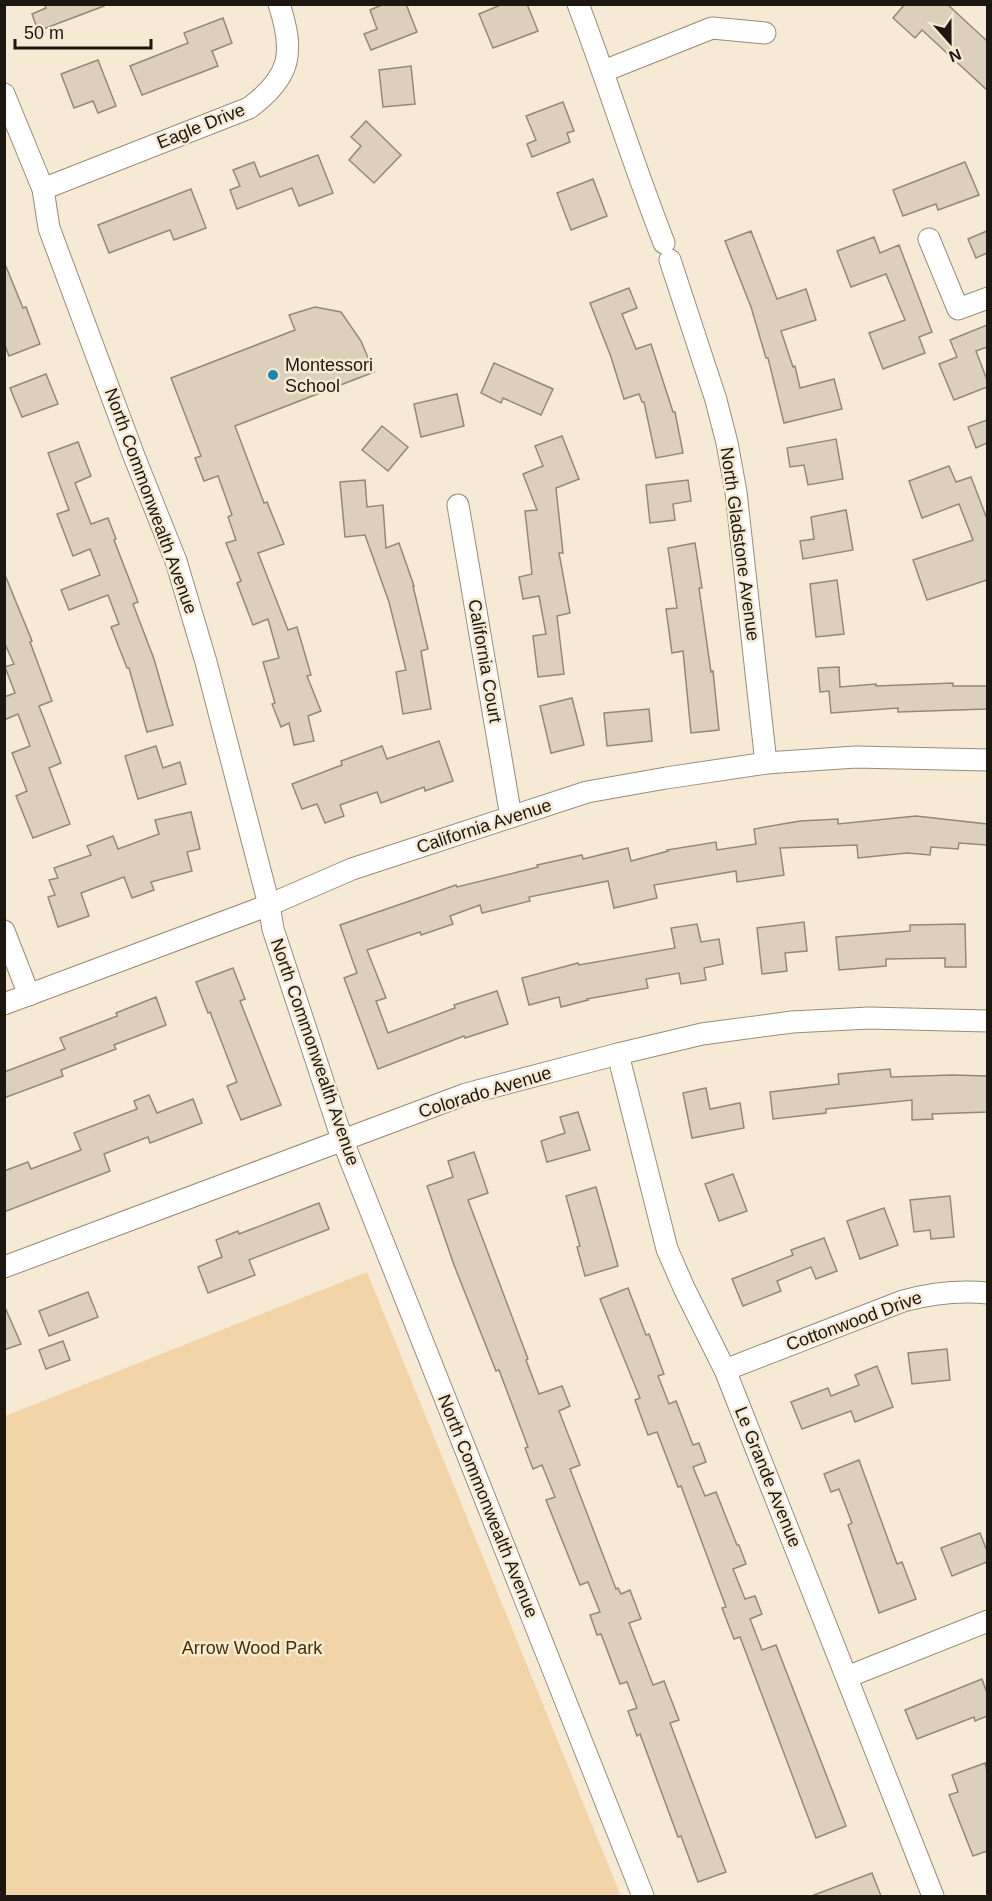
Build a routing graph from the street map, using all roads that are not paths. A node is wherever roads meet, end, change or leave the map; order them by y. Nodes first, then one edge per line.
1 (279, 4) edge
2 (578, 4) edge
3 (765, 33) dead end
4 (603, 71) junction
5 (4, 94) edge
6 (43, 189) junction
7 (929, 239) dead end
8 (987, 298) edge
9 (458, 505) dead end
10 (987, 760) edge
11 (766, 763) junction
12 (511, 817) junction
13 (269, 905) junction
14 (4, 931) edge
15 (29, 995) junction
16 (4, 1004) edge
17 (987, 1021) edge
18 (618, 1054) junction
19 (342, 1139) junction
20 (4, 1268) edge
21 (987, 1293) edge
22 (725, 1370) junction
23 (987, 1621) edge
24 (847, 1677) junction
25 (643, 1896) edge
26 (933, 1896) edge

1 - 6 street, Eagle Drive
2 - 4 street, North Gladstone Avenue
3 - 4 street
4 - 11 street, North Gladstone Avenue
5 - 6 street, North Commonwealth Avenue
6 - 13 street, North Commonwealth Avenue
7 - 8 street
9 - 12 street, California Court
10 - 11 street, California Avenue
11 - 12 street, California Avenue
12 - 13 street, California Avenue
13 - 15 street, California Avenue
13 - 19 street, North Commonwealth Avenue
14 - 15 street
15 - 16 street, California Avenue
17 - 18 street, Colorado Avenue
18 - 19 street, Colorado Avenue
18 - 22 street, Le Grande Avenue
19 - 20 street, Colorado Avenue
19 - 25 street, North Commonwealth Avenue
21 - 22 street, Cottonwood Drive
22 - 24 street, Le Grande Avenue
23 - 24 street
24 - 26 street, Le Grande Avenue

